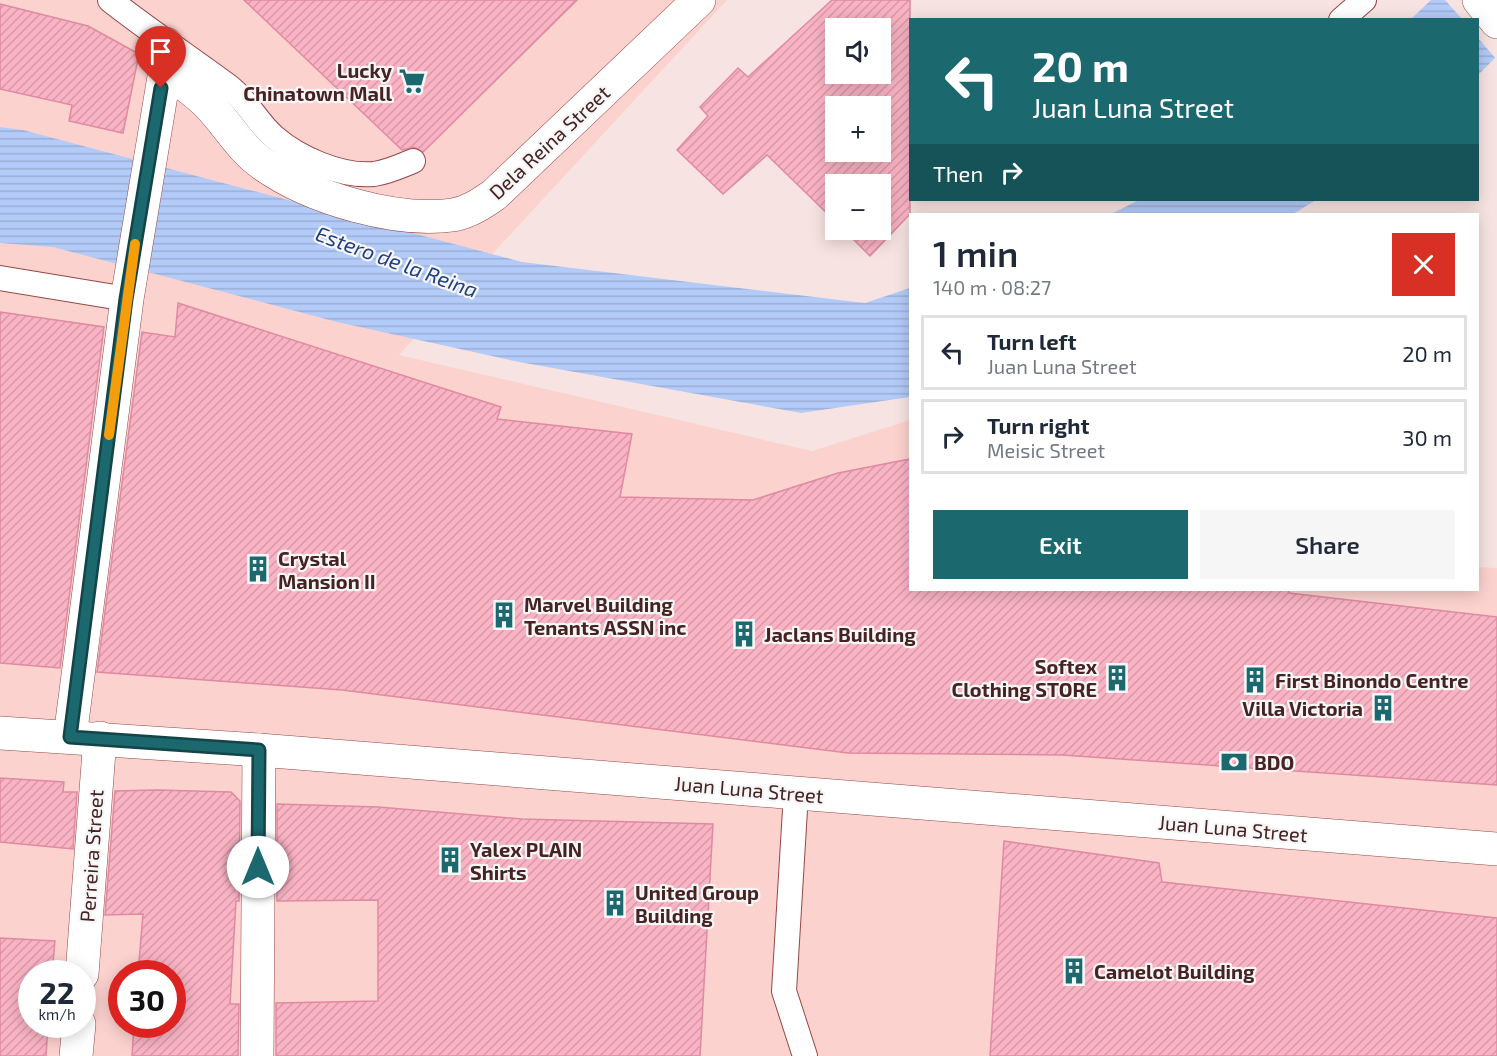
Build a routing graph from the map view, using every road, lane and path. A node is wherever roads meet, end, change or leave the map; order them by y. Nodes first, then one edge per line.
1 (110, 0) edge
2 (699, 0) edge
3 (1364, 0) edge
4 (1479, 0) edge
5 (1343, 18) edge
6 (1497, 22) edge
7 (165, 58) junction
8 (413, 161) dead end
9 (0, 278) edge
10 (129, 287) junction
11 (0, 733) edge
12 (85, 738) junction
13 (259, 750) junction
14 (796, 793) junction
15 (1497, 849) edge
16 (82, 960) edge
17 (78, 1038) edge
18 (76, 1056) edge
19 (257, 1056) edge
20 (805, 1056) edge

1 - 7 lane
2 - 7 street, Dela Reina Street
3 - 5 lane
4 - 6 street
7 - 8 lane
7 - 10 street, Perreira Street
9 - 10 lane
10 - 12 street, Perreira Street
11 - 12 street, Juan Luna Street
12 - 13 street, Juan Luna Street
12 - 16 street, Perreira Street
13 - 14 street, Juan Luna Street
13 - 19 street
14 - 15 street, Juan Luna Street
14 - 20 lane
17 - 18 street

